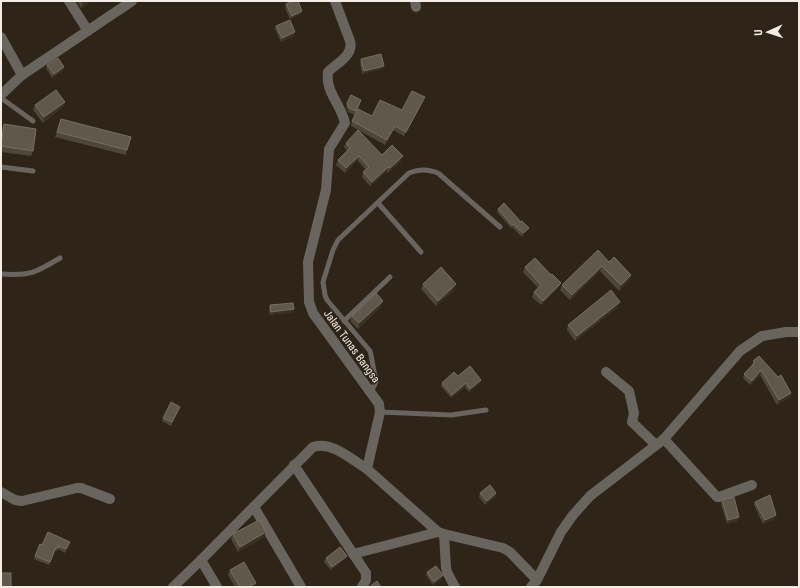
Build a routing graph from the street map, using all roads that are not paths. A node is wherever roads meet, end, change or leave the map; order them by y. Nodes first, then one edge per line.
1 (69, 1) edge
2 (132, 1) edge
3 (335, 1) edge
4 (88, 31) junction
5 (1, 37) edge
6 (22, 75) junction
7 (1, 99) edge
8 (33, 121) dead end
9 (1, 167) edge
10 (33, 171) dead end
11 (378, 203) junction
12 (500, 227) dead end
13 (421, 252) dead end
14 (60, 258) dead end
15 (1, 274) edge
16 (390, 277) dead end
17 (344, 321) junction
18 (799, 332) edge
19 (606, 372) dead end
20 (371, 392) junction
21 (486, 410) dead end
22 (380, 412) junction
23 (660, 442) junction
24 (294, 465) junction
25 (367, 469) junction
26 (752, 484) dead end
27 (1, 492) edge
28 (110, 499) dead end
29 (254, 507) junction
30 (441, 533) junction
31 (354, 554) junction
32 (201, 560) junction
33 (534, 583) edge
34 (173, 587) edge
35 (217, 587) edge
36 (301, 587) edge
37 (362, 587) edge
38 (455, 587) edge

1 - 4 street
2 - 4 street
3 - 20 street, Jalan Tunas Bangsa
4 - 6 street
5 - 6 street
6 - 7 street
7 - 8 lane
9 - 10 lane
11 - 12 lane
11 - 13 lane
11 - 17 lane
14 - 15 lane
16 - 17 lane
17 - 20 lane
18 - 23 street
19 - 23 street
20 - 22 street, Jalan Tunas Bangsa
21 - 22 lane
22 - 25 street
23 - 26 street
23 - 33 street
24 - 25 street
24 - 29 street
24 - 31 street
25 - 30 street
27 - 28 street
29 - 32 street
29 - 36 street
30 - 31 street
30 - 33 street
30 - 38 street
31 - 37 street
32 - 34 street
32 - 35 street

